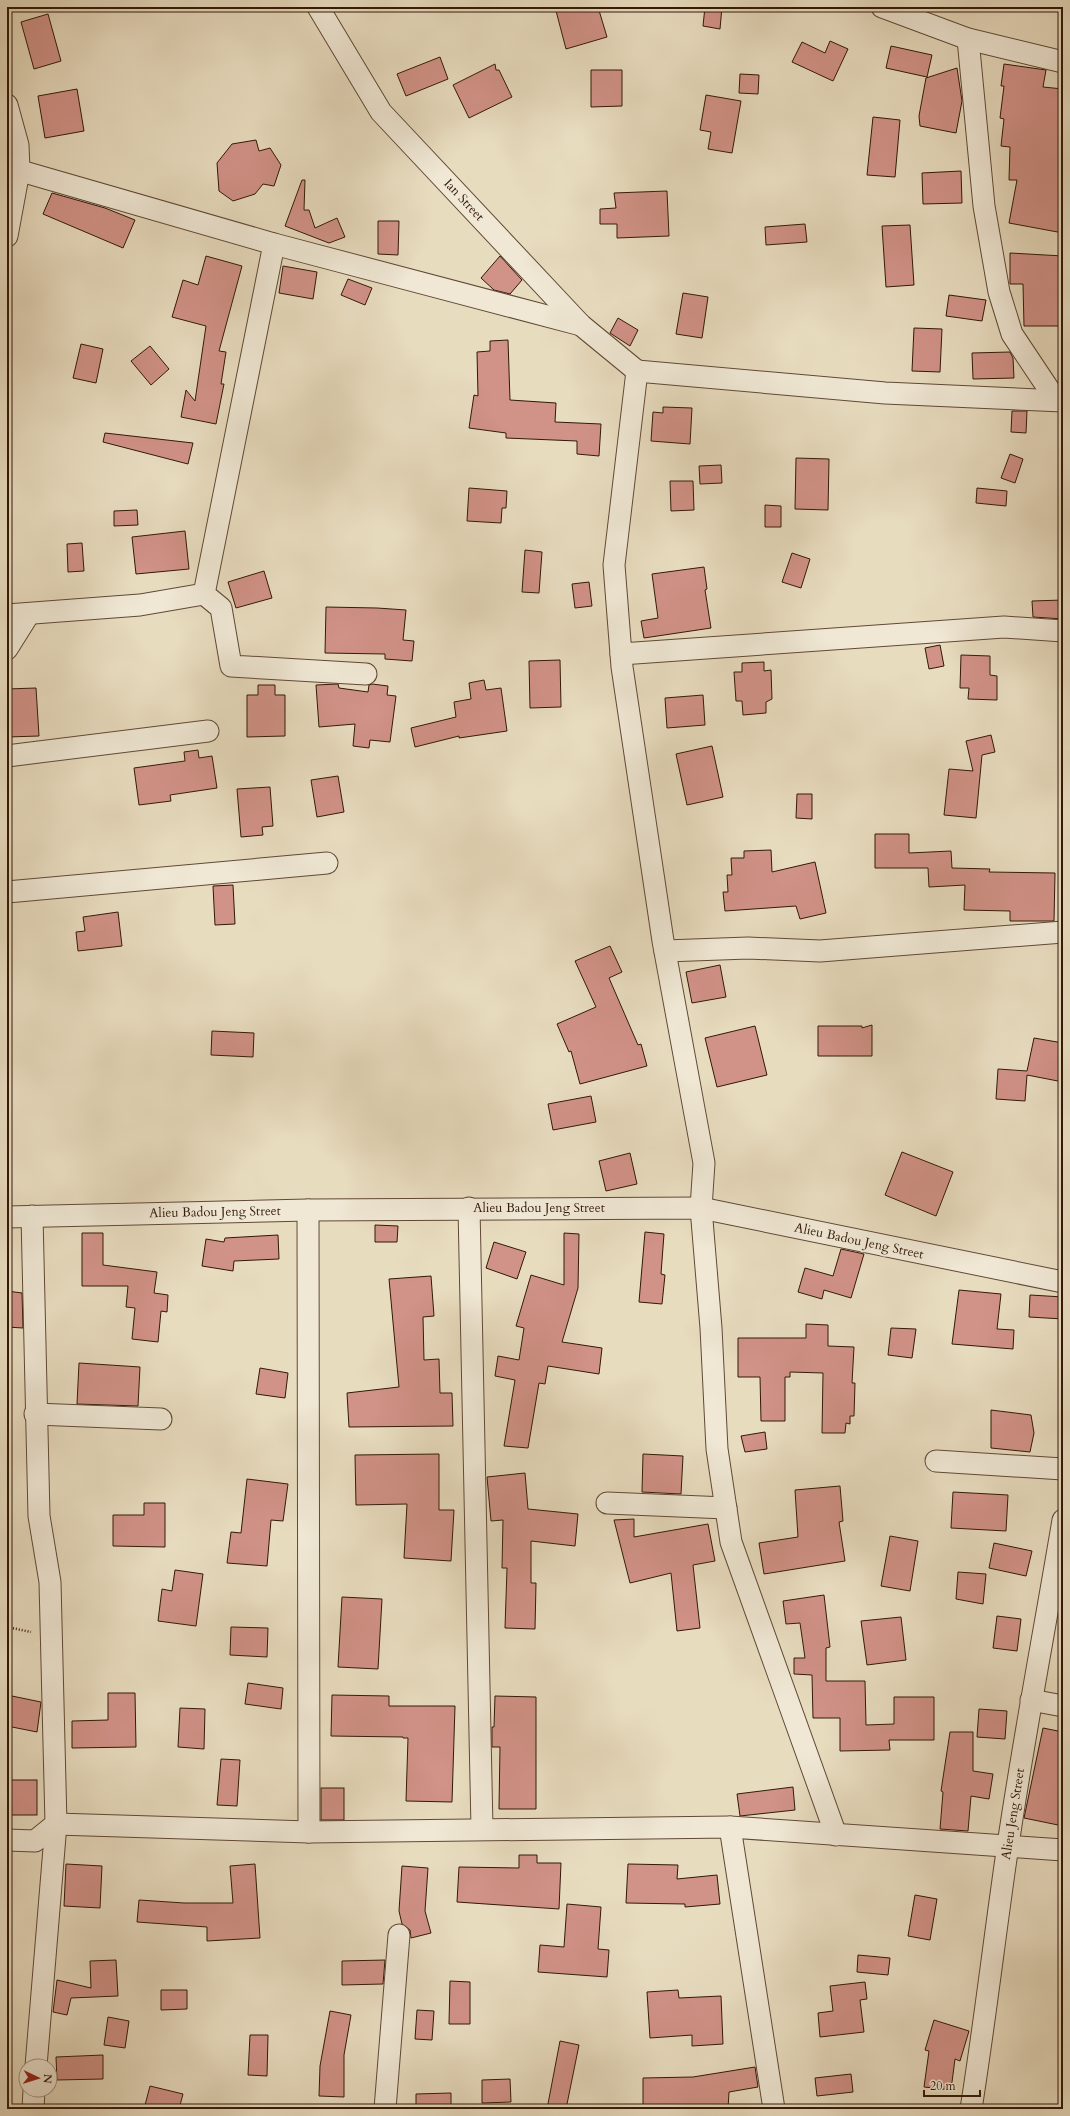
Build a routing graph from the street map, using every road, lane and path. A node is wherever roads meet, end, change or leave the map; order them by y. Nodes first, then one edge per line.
1 (318, 7) edge
2 (882, 7) edge
3 (968, 39) junction
4 (1063, 62) edge
5 (7, 105) edge
6 (13, 169) edge
7 (7, 236) edge
8 (274, 244) junction
9 (581, 325) junction
10 (637, 371) junction
11 (1060, 401) edge
12 (204, 594) junction
13 (29, 614) junction
14 (7, 615) edge
15 (1063, 631) edge
16 (7, 649) edge
17 (621, 654) junction
18 (366, 674) dead end
19 (208, 732) dead end
20 (7, 756) edge
21 (327, 863) dead end
22 (7, 892) edge
23 (1063, 932) edge
24 (665, 951) junction
25 (469, 1208) junction
26 (701, 1208) junction
27 (308, 1210) junction
28 (32, 1216) junction
29 (7, 1217) edge
30 (1063, 1282) edge
31 (35, 1414) junction
32 (161, 1419) dead end
33 (936, 1460) dead end
34 (1063, 1469) edge
35 (607, 1503) dead end
36 (726, 1508) junction
37 (1063, 1520) edge
38 (7, 1627) edge
39 (51, 1636) junction
40 (1031, 1700) junction
41 (1063, 1706) edge
42 (56, 1824) junction
43 (730, 1827) junction
44 (482, 1829) junction
45 (309, 1832) junction
46 (836, 1835) junction
47 (7, 1840) edge
48 (1008, 1846) junction
49 (1063, 1850) edge
50 (399, 1935) dead end
51 (37, 2058) edge
52 (33, 2098) edge
53 (32, 2109) edge
54 (385, 2109) edge
55 (774, 2109) edge
56 (971, 2109) edge

1 - 9 street, Ian Street
2 - 3 street
3 - 4 street
3 - 11 street
5 - 6 street
6 - 7 street
6 - 8 street
8 - 9 street
8 - 12 street
9 - 10 street, Ian Street
10 - 11 street
10 - 17 street
12 - 13 street
12 - 18 street
13 - 14 street
13 - 16 street
15 - 17 street
17 - 24 street
19 - 20 street
21 - 22 street
23 - 24 street
24 - 26 street
25 - 26 street, Alieu Badou Jeng Street
25 - 27 street, Alieu Badou Jeng Street
25 - 44 street
26 - 30 street, Alieu Badou Jeng Street
26 - 36 street
27 - 28 street, Alieu Badou Jeng Street
27 - 45 street
28 - 29 street, Alieu Badou Jeng Street
28 - 31 street
31 - 32 street
31 - 39 street
33 - 34 street
35 - 36 street
36 - 46 street
37 - 40 street, Alieu Jeng Street
38 - 39 path
39 - 42 street
40 - 41 street
40 - 48 street, Alieu Jeng Street
42 - 45 street
42 - 47 street
42 - 51 street
43 - 44 street
43 - 46 street
43 - 55 street
44 - 45 street
46 - 48 street
48 - 49 street
48 - 56 street, Alieu Jeng Street
50 - 54 street
52 - 53 street

